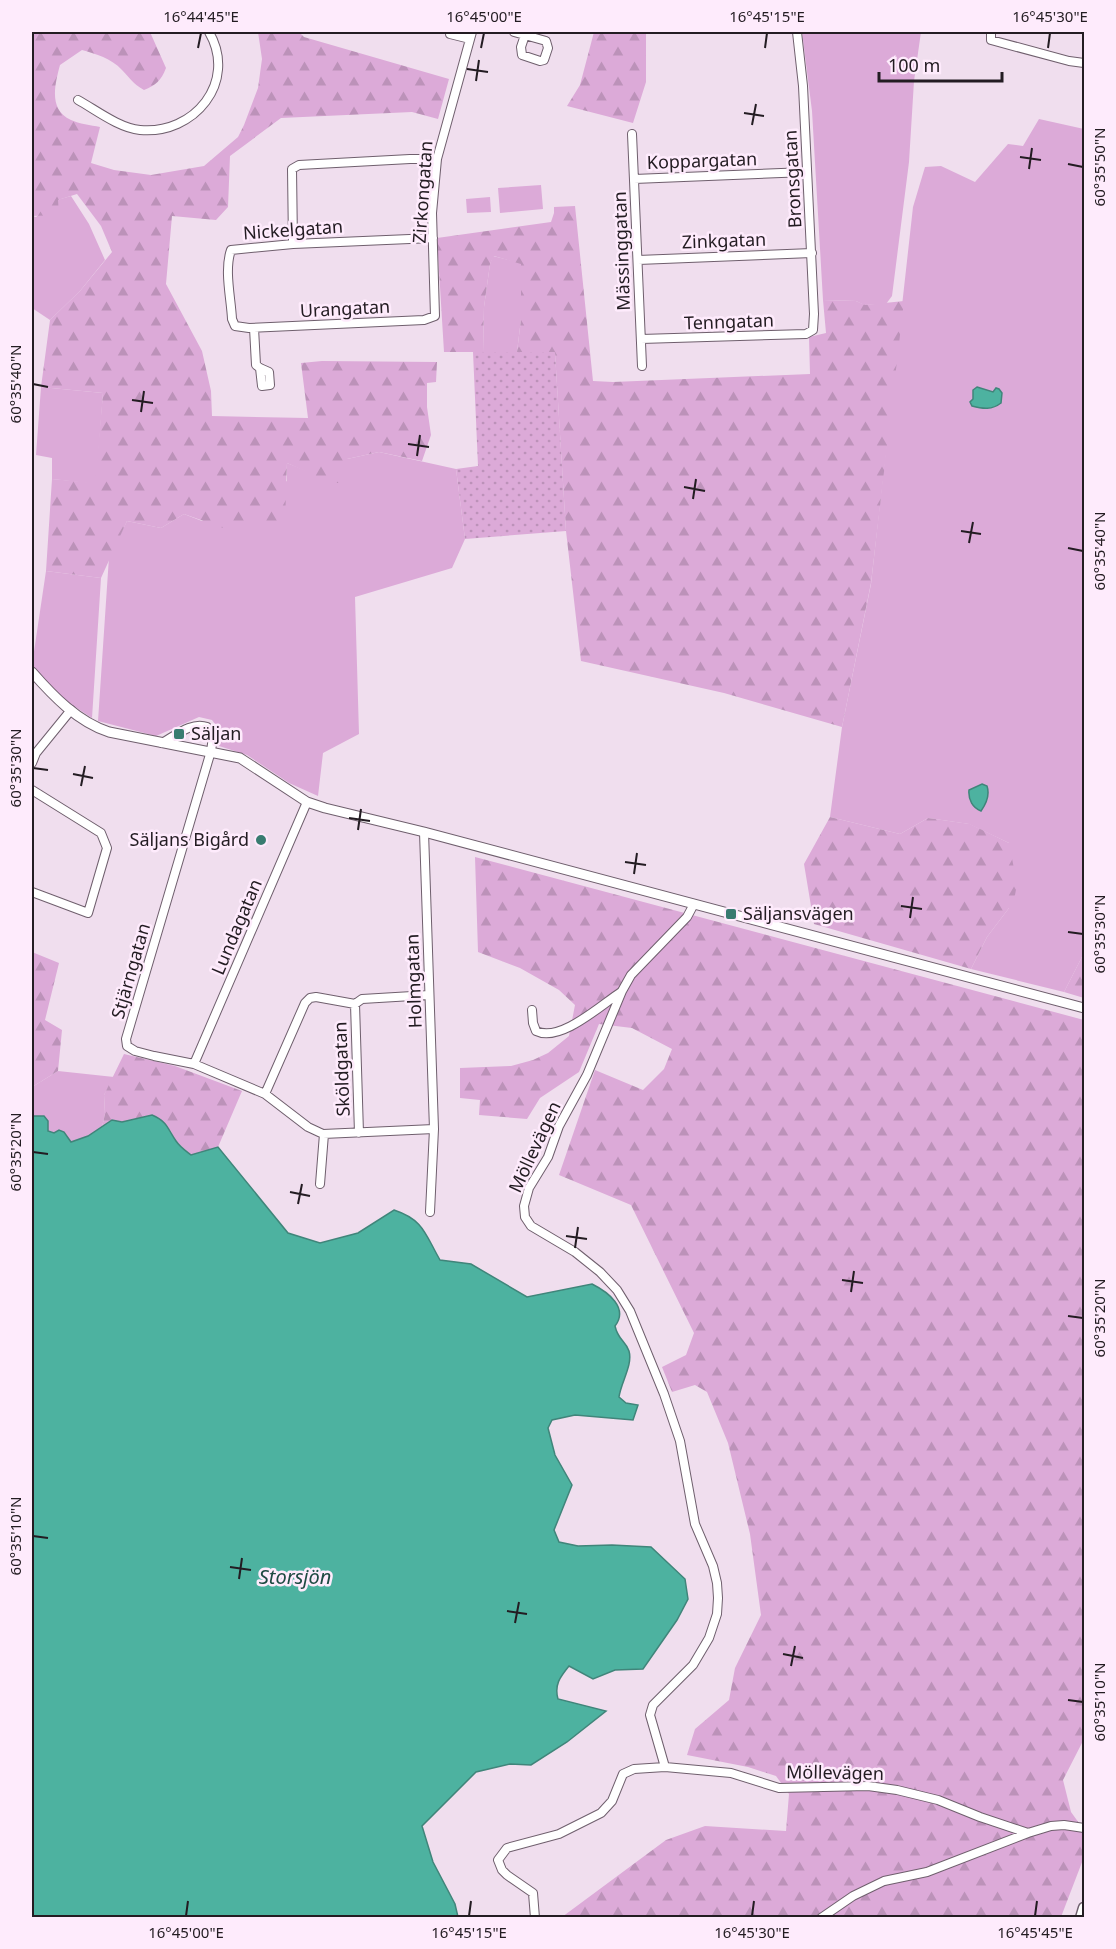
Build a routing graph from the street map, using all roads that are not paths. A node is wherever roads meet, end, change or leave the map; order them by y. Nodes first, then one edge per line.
1 (209, 32) edge
2 (450, 32) edge
3 (514, 32) edge
4 (797, 32) edge
5 (471, 35) edge
6 (525, 35) dead end
7 (991, 36) edge
8 (1084, 63) edge
9 (78, 100) dead end
10 (632, 134) dead end
11 (436, 159) junction
12 (807, 172) junction
13 (634, 179) junction
14 (432, 238) junction
15 (293, 244) junction
16 (812, 253) junction
17 (638, 260) junction
18 (435, 316) joint
19 (235, 326) joint
20 (814, 326) joint
21 (254, 328) junction
22 (641, 339) junction
23 (642, 366) dead end
24 (260, 368) dead end
25 (32, 672) edge
26 (71, 710) junction
27 (162, 743) junction
28 (211, 751) junction
29 (32, 763) edge
30 (32, 790) edge
31 (308, 802) junction
32 (424, 832) junction
33 (32, 892) edge
34 (694, 904) junction
35 (622, 991) junction
36 (429, 995) junction
37 (355, 1004) junction
38 (1084, 1008) edge
39 (532, 1010) dead end
40 (194, 1064) junction
41 (265, 1095) junction
42 (434, 1130) junction
43 (359, 1133) junction
44 (324, 1134) junction
45 (320, 1184) dead end
46 (430, 1212) dead end
47 (665, 1767) junction
48 (1084, 1827) edge
49 (1028, 1833) junction
50 (1084, 1908) edge
51 (535, 1917) edge
52 (821, 1917) edge
53 (1081, 1917) edge

1 - 9 street
2 - 5 street, Zirkongatan
3 - 6 street
4 - 12 street, Bronsgatan
5 - 11 street, Zirkongatan
7 - 8 street
10 - 13 street, Mässinggatan
11 - 14 street, Zirkongatan
11 - 15 street
12 - 13 street, Koppargatan
12 - 16 street, Bronsgatan
13 - 17 street, Mässinggatan
14 - 15 street, Nickelgatan
14 - 18 street, Zirkongatan
15 - 19 street, Nickelgatan
16 - 17 street, Zinkgatan
16 - 20 street, Bronsgatan
17 - 22 street, Mässinggatan
18 - 21 street, Urangatan
19 - 21 street, Urangatan
20 - 22 street, Tenngatan
21 - 24 street
22 - 23 street, Mässinggatan
25 - 26 street
26 - 27 street
26 - 29 street
27 - 28 street
27 - 28 street
28 - 31 street
28 - 40 street, Stjärngatan
30 - 33 street
31 - 32 street
31 - 40 street, Lundagatan
32 - 34 street
32 - 36 street, Holmgatan
34 - 35 street, Möllevägen
34 - 38 street
35 - 39 street
35 - 47 street, Möllevägen
36 - 37 street
36 - 42 street, Holmgatan
37 - 41 street
37 - 43 street, Sköldgatan
40 - 41 street, Stjärngatan
41 - 44 street, Stjärngatan
42 - 43 street
42 - 46 street
43 - 44 street
44 - 45 street
47 - 49 street, Möllevägen
47 - 51 street, Möllevägen
48 - 49 street
49 - 52 street
50 - 53 main road

